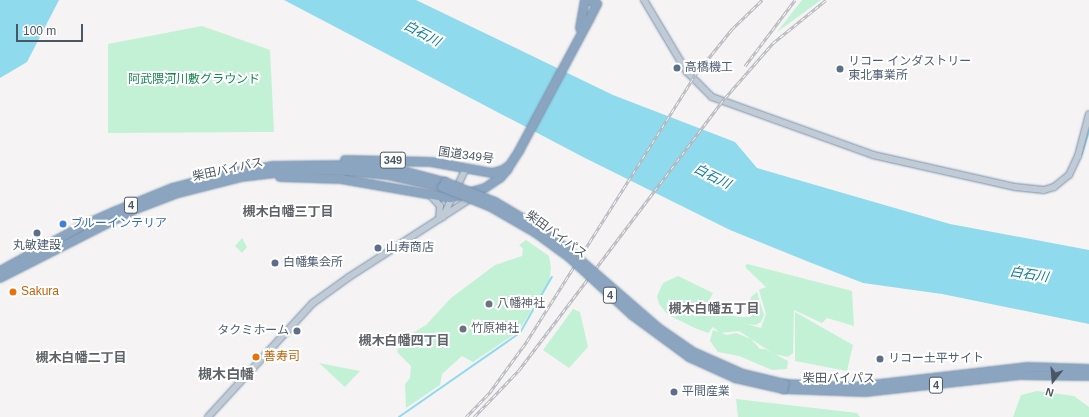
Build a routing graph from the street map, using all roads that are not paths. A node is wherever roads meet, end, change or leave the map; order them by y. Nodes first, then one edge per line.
1 (585, 0) edge
2 (589, 0) edge
3 (644, 0) edge
4 (577, 43) junction
5 (1089, 114) edge
6 (510, 165) junction
7 (273, 166) junction
8 (466, 168) junction
9 (242, 177) junction
10 (444, 185) junction
11 (485, 188) junction
12 (432, 196) junction
13 (453, 198) junction
14 (441, 218) junction
15 (0, 271) edge
16 (0, 278) edge
17 (1089, 369) edge
18 (1089, 376) edge
19 (784, 386) junction
20 (208, 417) edge

1 - 4 highway, 349
2 - 4 highway, 国道349号 / 349
3 - 5 street
4 - 6 highway, 国道349号 / 349
6 - 8 highway, 国道349号 / 349
6 - 11 highway, 349
7 - 8 highway, 国道349号 / 349
7 - 10 highway, 柴田バイパス / 4
7 - 15 highway, 柴田バイパス / 4
8 - 13 street
9 - 10 highway, 柴田バイパス / 4
9 - 12 highway, 349
9 - 16 highway, 柴田バイパス / 4
10 - 19 highway, 柴田バイパス / 4, bridge
11 - 13 highway, 349
11 - 14 street
12 - 13 highway, 349
12 - 14 street
13 - 14 street
14 - 20 street
17 - 19 highway, 柴田バイパス / 4
18 - 19 highway, 柴田バイパス / 4

